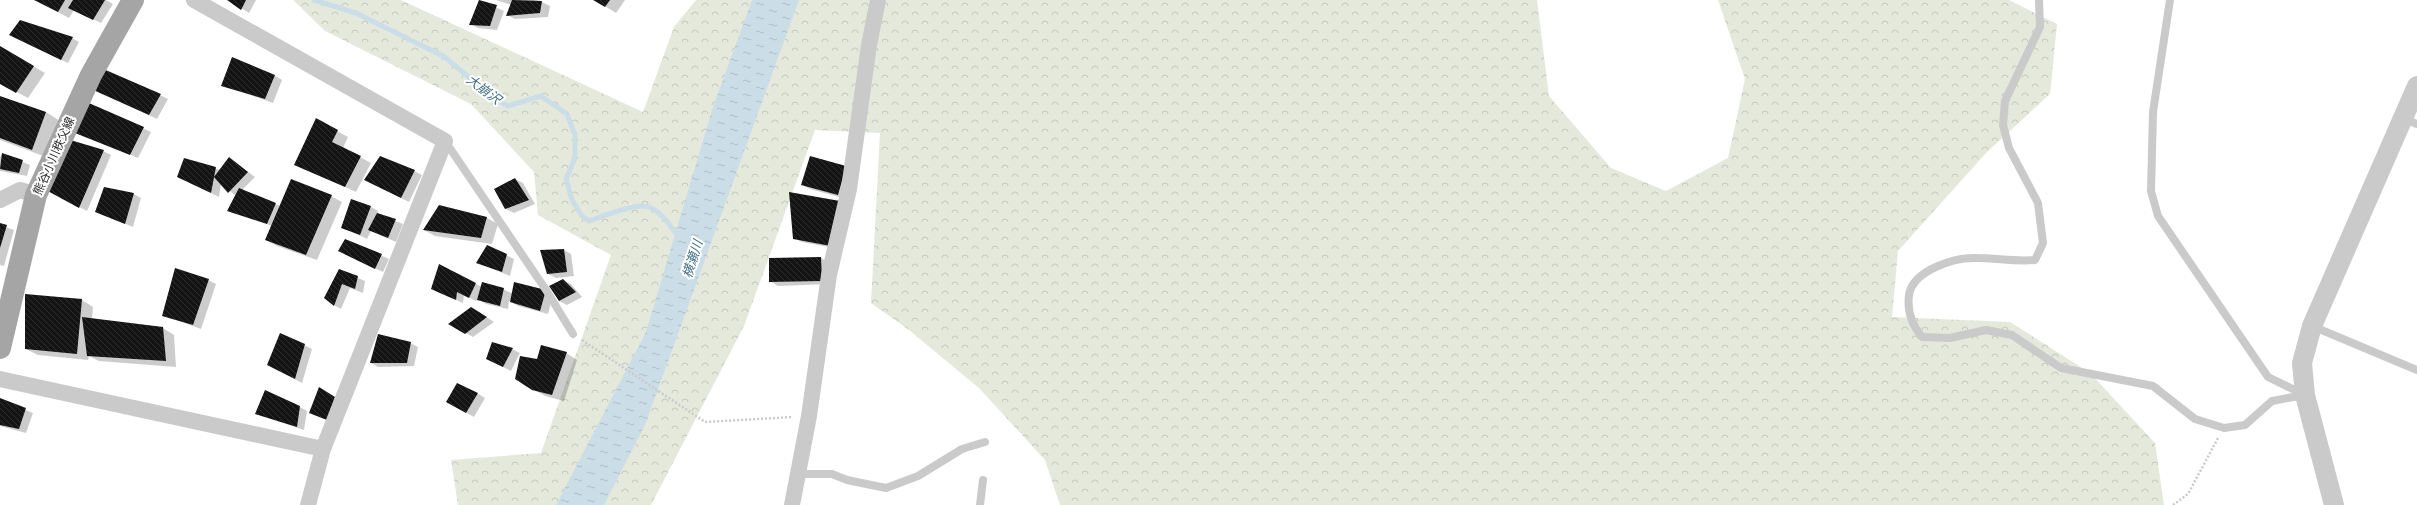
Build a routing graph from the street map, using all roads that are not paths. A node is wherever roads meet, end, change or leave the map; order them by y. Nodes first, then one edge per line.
1 (133, 0) edge
2 (194, 0) edge
3 (878, 0) edge
4 (2039, 0) edge
5 (2170, 0) edge
6 (2417, 86) edge
7 (2410, 121) edge
8 (445, 141) junction
9 (36, 195) junction
10 (0, 200) edge
11 (2, 322) edge
12 (2312, 326) junction
13 (574, 334) road end
14 (0, 348) edge
15 (2417, 370) edge
16 (0, 379) edge
17 (2306, 395) junction
18 (985, 442) dead end
19 (323, 449) junction
20 (798, 474) junction
21 (983, 480) dead end
22 (308, 505) edge
23 (792, 505) edge
24 (980, 505) edge
25 (2334, 505) edge

1 - 9 main road, 熊谷小川秩父線
2 - 8 street
3 - 20 street
4 - 17 lane
5 - 17 lane
6 - 7 street
7 - 12 street
8 - 13 lane
8 - 19 street
9 - 10 street
9 - 11 main road, 熊谷小川秩父線
11 - 14 main road, 熊谷小川秩父線
12 - 15 lane
12 - 17 street
16 - 19 street
17 - 25 street
18 - 20 lane
19 - 22 street
20 - 23 street
21 - 24 lane

